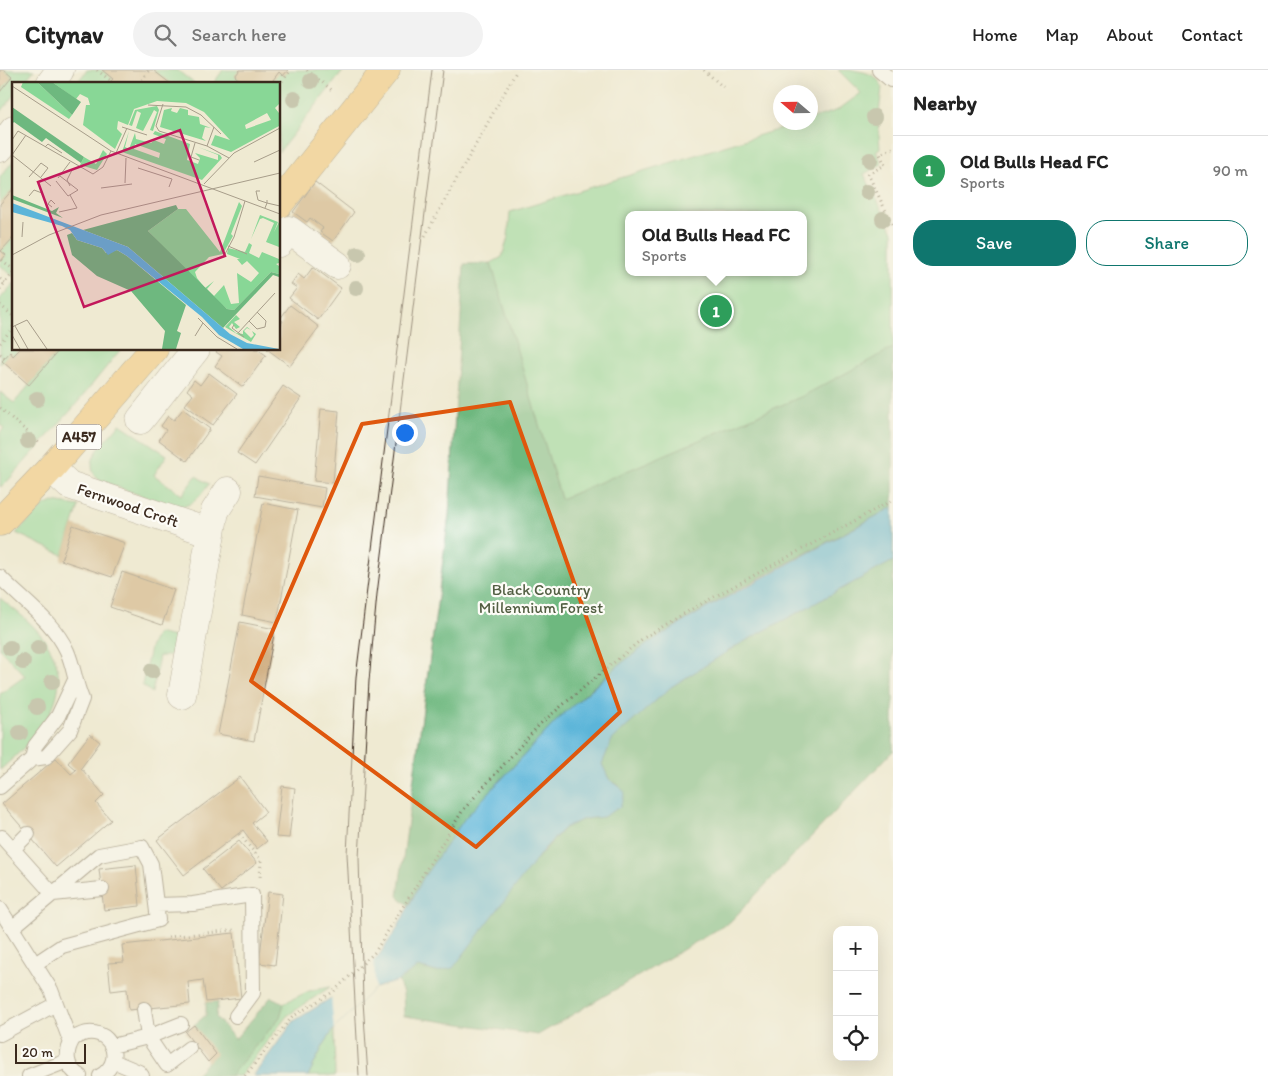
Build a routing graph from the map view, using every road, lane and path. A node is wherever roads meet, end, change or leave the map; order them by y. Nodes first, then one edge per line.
1 (60, 70) edge
2 (97, 70) edge
3 (149, 70) edge
4 (291, 70) edge
5 (307, 70) edge
6 (365, 70) edge
7 (386, 70) edge
8 (517, 70) edge
9 (704, 70) edge
10 (878, 70) edge
11 (891, 80) dead end
12 (111, 81) dead end
13 (51, 82) edge
14 (140, 82) edge
15 (280, 85) edge
16 (723, 87) dead end
17 (333, 91) dead end
18 (12, 133) edge
19 (0, 148) edge
20 (893, 148) edge
21 (280, 176) edge
22 (280, 203) edge
23 (893, 226) edge
24 (425, 236) dead end
25 (280, 242) edge
26 (2, 260) dead end
27 (337, 265) dead end
28 (12, 269) edge
29 (12, 273) edge
30 (0, 278) edge
31 (5, 282) junction
32 (0, 289) edge
33 (0, 305) edge
34 (12, 315) edge
35 (12, 332) edge
36 (0, 343) edge
37 (153, 350) edge
38 (195, 350) edge
39 (0, 354) edge
40 (5, 358) dead end
41 (137, 370) junction
42 (163, 391) junction
43 (0, 408) edge
44 (140, 420) dead end
45 (46, 456) junction
46 (228, 491) dead end
47 (893, 500) edge
48 (0, 521) edge
49 (211, 533) junction
50 (0, 577) edge
51 (177, 681) dead end
52 (0, 787) edge
53 (28, 834) dead end
54 (2, 836) dead end
55 (13, 849) junction
56 (102, 889) dead end
57 (53, 894) junction
58 (156, 904) junction
59 (0, 909) edge
60 (12, 928) junction
61 (35, 964) junction
62 (56, 1004) junction
63 (144, 1009) dead end
64 (236, 1016) dead end
65 (181, 1024) dead end
66 (0, 1034) edge
67 (148, 1037) junction
68 (71, 1043) junction
69 (112, 1046) junction
70 (189, 1048) dead end
71 (113, 1061) junction
72 (68, 1062) junction
73 (30, 1076) edge
74 (80, 1076) edge
75 (100, 1076) edge
76 (142, 1076) edge
77 (244, 1076) edge

1 - 13 street
2 - 12 path
3 - 14 path
4 - 15 path
5 - 17 path
6 - 21 main road
7 - 22 main road
8 - 24 path
9 - 16 path
10 - 11 lane
18 - 19 street
20 - 23 path
25 - 27 street
26 - 28 path
29 - 31 path
30 - 31 path
31 - 32 path
33 - 34 path
35 - 36 path
37 - 41 main road, A457
38 - 42 street
39 - 40 path
41 - 42 street
41 - 45 main road, A457
42 - 44 street
43 - 45 path
45 - 48 main road, A457
45 - 49 street, Fernwood Croft
46 - 49 street
47 - 77 path
49 - 51 street
50 - 52 lane
53 - 55 lane
54 - 55 lane
55 - 57 lane
56 - 57 lane
57 - 58 lane
57 - 60 lane
58 - 61 lane
58 - 64 lane
59 - 60 lane
60 - 61 lane
61 - 62 lane
62 - 66 lane
62 - 68 lane
63 - 67 lane
65 - 67 lane
67 - 69 lane
67 - 70 lane
68 - 69 lane
68 - 72 lane
69 - 71 lane
71 - 75 lane
71 - 76 lane
72 - 73 lane
72 - 74 lane

